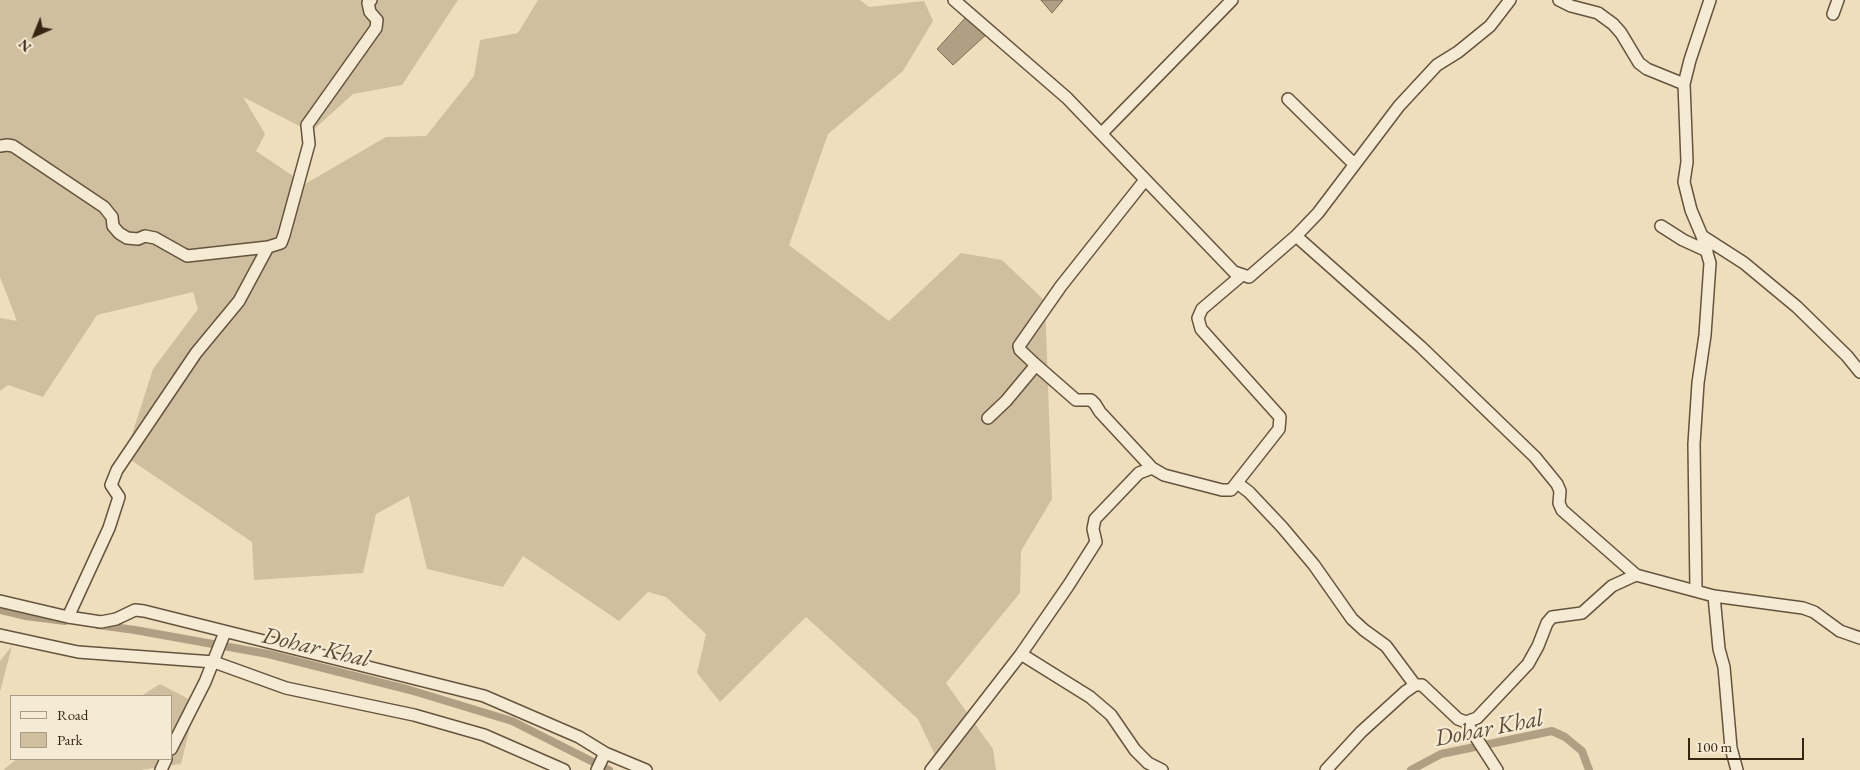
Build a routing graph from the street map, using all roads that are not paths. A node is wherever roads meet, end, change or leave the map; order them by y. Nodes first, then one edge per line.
1 (372, 0) edge
2 (954, 0) edge
3 (1232, 0) edge
4 (1510, 0) edge
5 (1559, 0) edge
6 (1710, 0) edge
7 (1838, 0) edge
8 (1833, 14) dead end
9 (1684, 84) junction
10 (1288, 99) dead end
11 (1102, 133) junction
12 (0, 146) edge
13 (1354, 164) junction
14 (1144, 180) junction
15 (1661, 226) dead end
16 (1296, 236) junction
17 (1702, 236) junction
18 (268, 247) junction
19 (1707, 251) junction
20 (1242, 276) junction
21 (1036, 365) junction
22 (1860, 372) edge
23 (988, 418) dead end
24 (1152, 468) junction
25 (1237, 483) junction
26 (1636, 575) junction
27 (1696, 591) junction
28 (1714, 596) junction
29 (0, 601) edge
30 (68, 617) junction
31 (225, 633) junction
32 (0, 635) edge
33 (1860, 638) edge
34 (1021, 654) junction
35 (215, 660) junction
36 (1415, 685) junction
37 (1466, 722) junction
38 (172, 747) edge
39 (605, 755) junction
40 (1494, 765) edge
41 (564, 770) edge
42 (598, 770) edge
43 (646, 770) edge
44 (931, 770) edge
45 (1162, 770) edge
46 (1326, 770) edge
47 (1736, 770) edge

1 - 18 street
2 - 11 street
3 - 11 street
4 - 13 street
5 - 9 street
6 - 9 street
7 - 8 street
9 - 17 street
10 - 13 street
11 - 14 street
12 - 18 street
13 - 16 street
14 - 20 street
14 - 21 street
15 - 19 street
16 - 20 street
16 - 26 street
17 - 19 street
17 - 22 street
18 - 30 street
19 - 27 street
20 - 25 street
21 - 23 street
21 - 24 street
24 - 25 street
24 - 34 street
25 - 36 street
26 - 27 street
26 - 37 street
27 - 28 street
28 - 33 street
28 - 47 street
29 - 30 street
30 - 31 street
31 - 35 street
31 - 39 street
32 - 35 street
34 - 44 street
34 - 45 street
35 - 38 street
35 - 41 street
36 - 37 street
36 - 46 street
37 - 40 street
39 - 42 street
39 - 43 street

